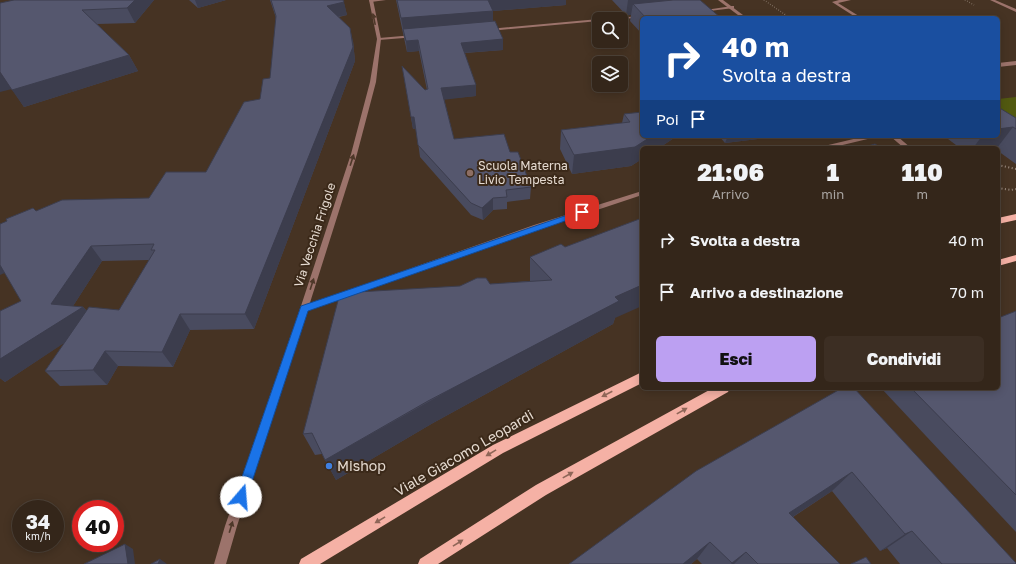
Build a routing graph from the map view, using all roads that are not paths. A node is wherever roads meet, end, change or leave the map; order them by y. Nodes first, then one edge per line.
1 (371, 0) edge
2 (384, 0) edge
3 (720, 0) edge
4 (828, 0) edge
5 (849, 0) edge
6 (992, 0) edge
7 (834, 2) junction
8 (732, 7) junction
9 (694, 11) edge
10 (1016, 12) edge
11 (743, 16) edge
12 (857, 16) edge
13 (640, 17) edge
14 (628, 18) edge
15 (592, 21) edge
16 (483, 30) edge
17 (422, 35) edge
18 (379, 39) junction
19 (1016, 63) edge
20 (1000, 65) edge
21 (865, 138) edge
22 (896, 138) edge
23 (831, 146) edge
24 (906, 146) edge
25 (640, 194) edge
26 (1016, 217) edge
27 (1000, 221) edge
28 (1016, 258) edge
29 (1000, 262) edge
30 (304, 309) junction
31 (640, 378) edge
32 (720, 390) edge
33 (220, 564) edge
34 (306, 564) edge
35 (425, 564) edge

1 - 2 street
18 -> 1 street, Via Vecchia Frigole
3 - 8 street
4 - 7 street
5 - 7 street
6 - 10 street
7 - 12 street
8 - 9 street
8 - 11 street
13 - 14 street
15 - 16 street
17 - 18 street
30 -> 18 street, Via Vecchia Frigole
19 - 20 street
21 - 23 street
22 - 24 street
25 - 30 street
26 - 27 main road
28 - 29 main road
33 -> 30 street, Via Vecchia Frigole
31 -> 34 main road, Viale Giacomo Leopardi
35 -> 32 main road

